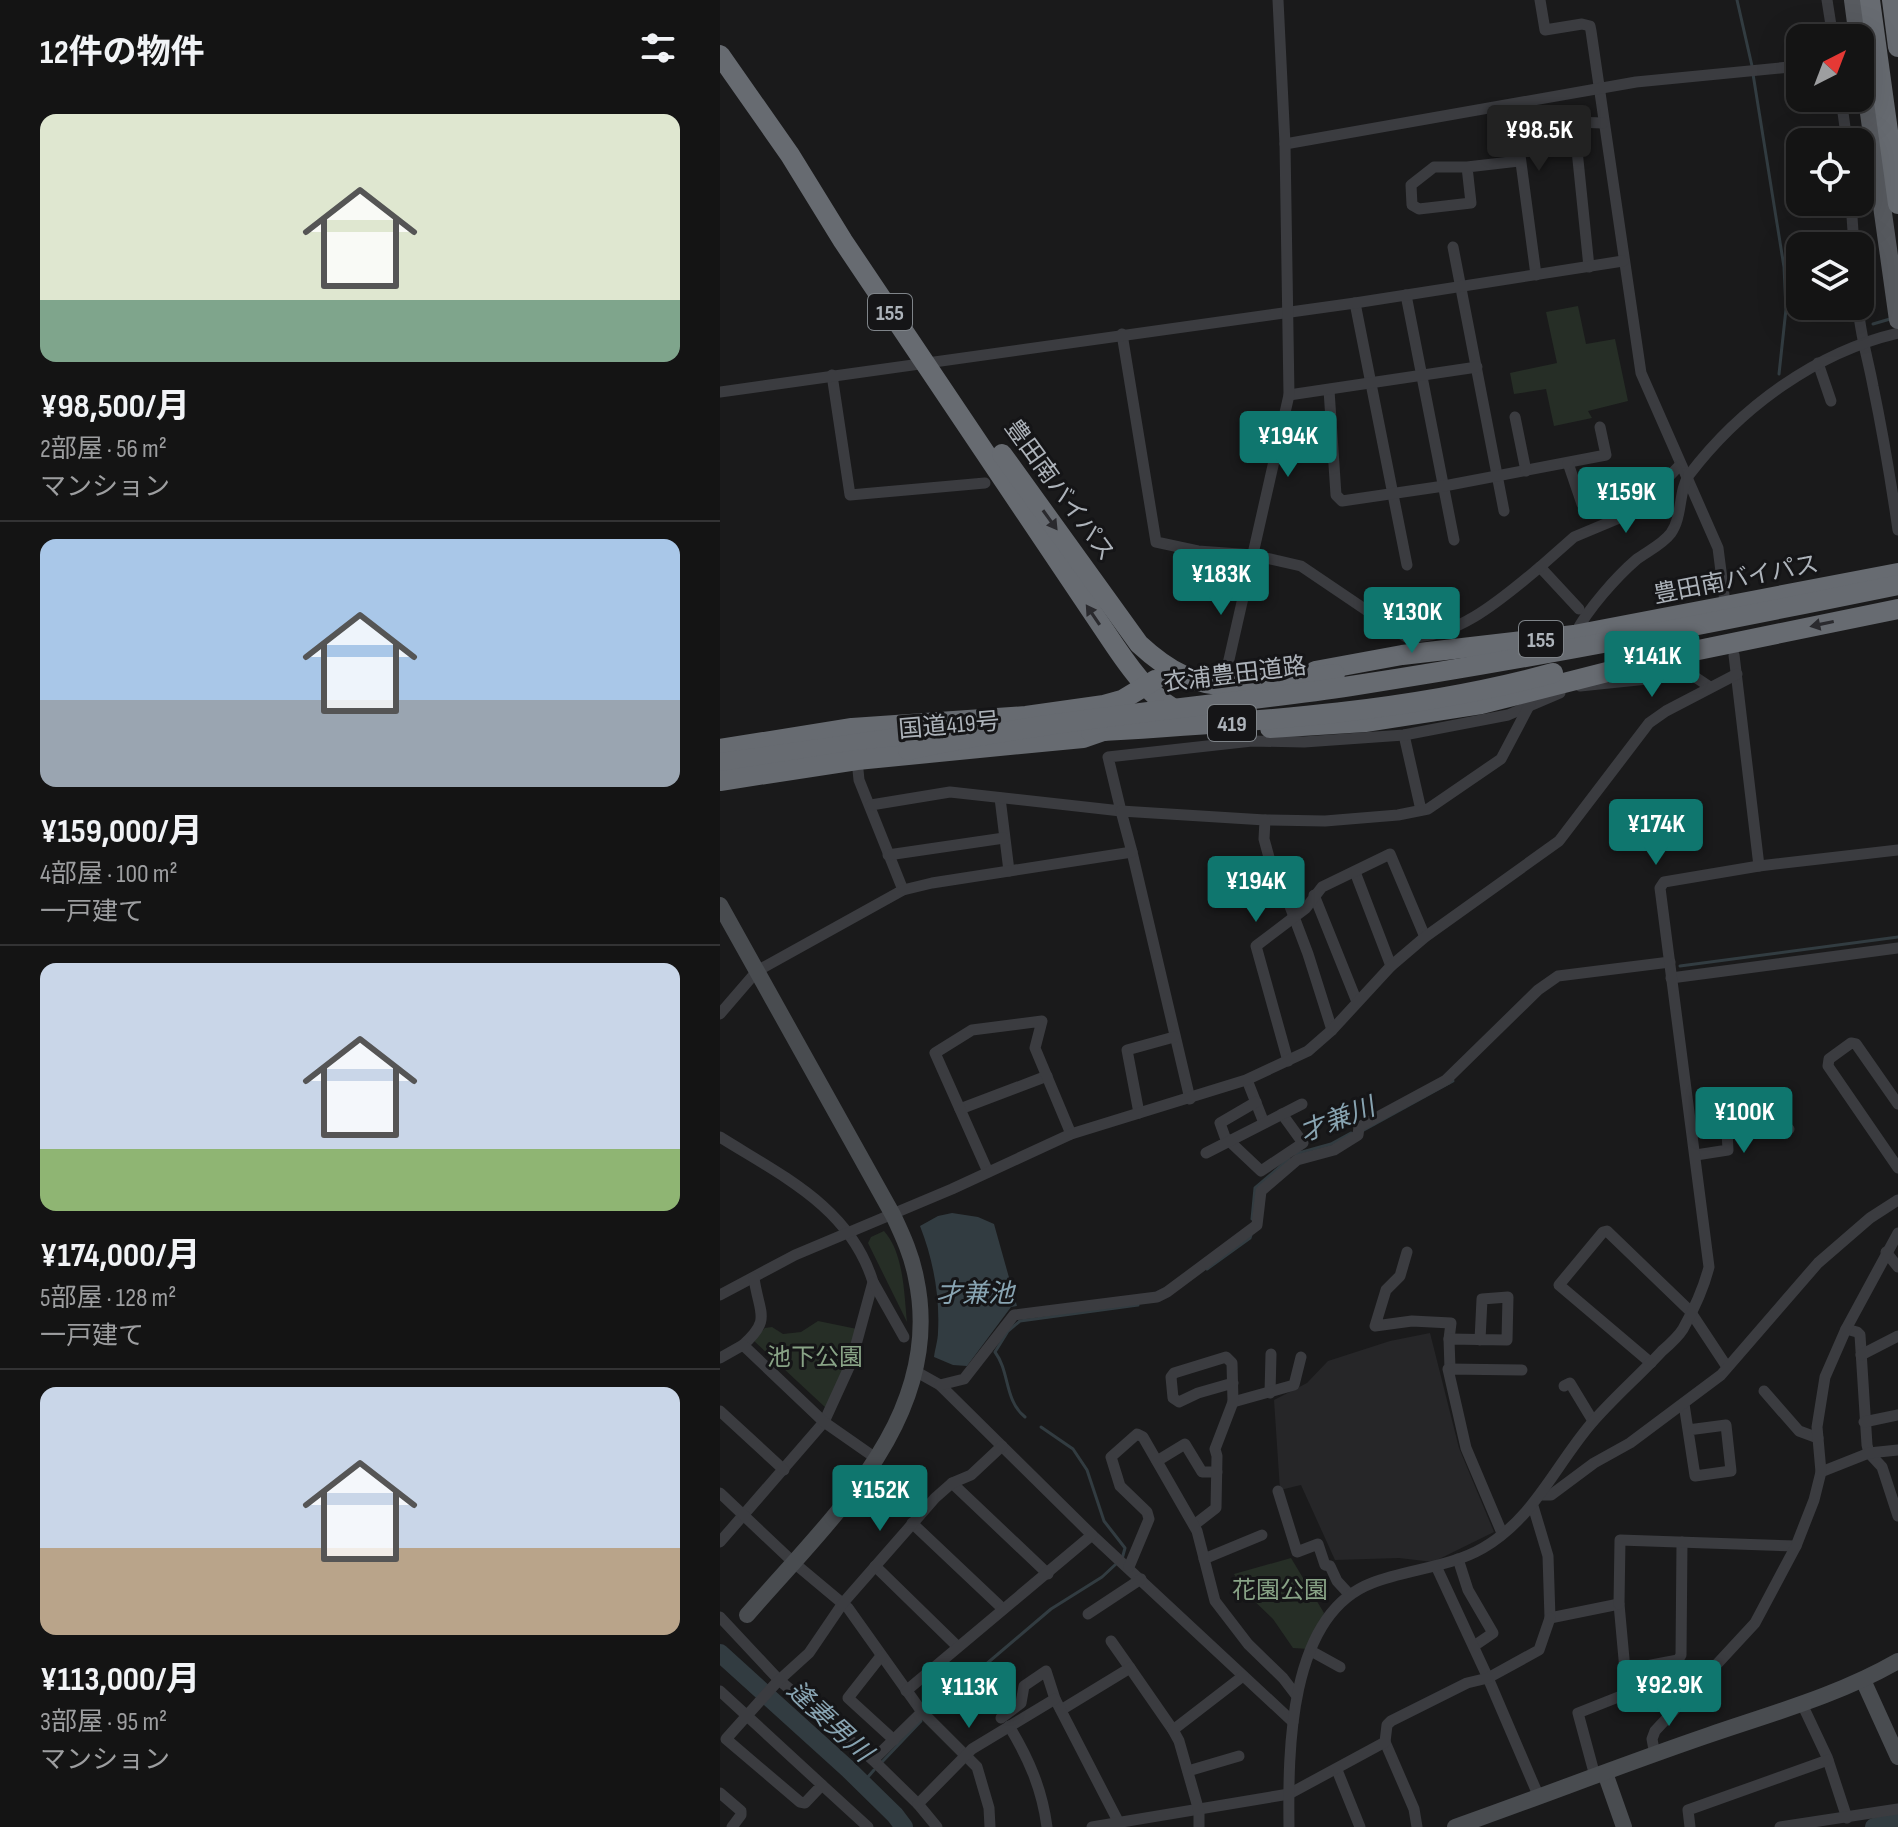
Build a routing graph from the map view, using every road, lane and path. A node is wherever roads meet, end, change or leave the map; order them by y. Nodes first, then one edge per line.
1 (1278, 0) edge
2 (1540, 0) edge
3 (1827, 0) edge
4 (1853, 0) edge
5 (1870, 0) edge
6 (1892, 0) edge
7 (1831, 24) edge
8 (1856, 24) edge
9 (720, 37) edge
10 (1898, 47) edge
11 (720, 55) edge
12 (1786, 67) edge
13 (1599, 89) junction
14 (1574, 121) junction
15 (1603, 123) junction
16 (1285, 144) junction
17 (1874, 147) edge
18 (1519, 161) junction
19 (1467, 167) junction
20 (1898, 204) edge
21 (1453, 247) dead end
22 (1623, 261) junction
23 (1589, 267) junction
24 (1536, 275) junction
25 (1462, 286) junction
26 (1406, 295) junction
27 (1355, 303) junction
28 (1287, 311) junction
29 (1863, 320) edge
30 (1898, 320) edge
31 (1898, 333) edge
32 (1122, 334) junction
33 (1869, 340) junction
34 (928, 361) junction
35 (1818, 363) junction
36 (1477, 367) junction
37 (832, 375) junction
38 (1423, 375) junction
39 (1370, 384) junction
40 (1329, 390) junction
41 (720, 392) edge
42 (1289, 395) junction
43 (1831, 401) dead end
44 (1515, 417) dead end
45 (1600, 427) dead end
46 (1568, 463) junction
47 (1680, 465) junction
48 (1526, 471) junction
49 (1498, 476) junction
50 (1687, 478) junction
51 (985, 483) dead end
52 (1444, 486) junction
53 (1392, 492) junction
54 (1606, 498) dead end
55 (1504, 511) dead end
56 (1898, 530) edge
57 (1454, 540) dead end
58 (1253, 555) junction
59 (1407, 565) dead end
60 (1540, 567) junction
61 (1898, 573) edge
62 (1898, 583) edge
63 (1724, 595) dead end
64 (1579, 609) dead end
65 (1898, 609) edge
66 (1661, 621) junction
67 (1574, 635) junction
68 (1729, 650) junction
69 (1125, 661) junction
70 (1737, 674) junction
71 (1182, 676) junction
72 (1223, 686) junction
73 (1146, 687) junction
74 (1710, 687) junction
75 (1122, 700) junction
76 (1530, 704) junction
77 (1174, 710) junction
78 (975, 726) junction
79 (1404, 735) junction
80 (763, 741) junction
81 (720, 749) edge
82 (908, 750) junction
83 (857, 760) junction
84 (720, 762) edge
85 (720, 779) edge
86 (1000, 798) junction
87 (871, 805) junction
88 (1421, 810) junction
89 (1121, 811) junction
90 (1265, 820) junction
91 (1004, 838) junction
92 (1898, 850) edge
93 (1132, 852) junction
94 (888, 855) junction
95 (1759, 866) junction
96 (1009, 871) junction
97 (1355, 872) junction
98 (903, 890) junction
99 (1314, 895) junction
100 (720, 905) edge
101 (1293, 918) junction
102 (1425, 937) junction
103 (1898, 948) edge
104 (1670, 962) junction
105 (1391, 966) junction
106 (757, 971) junction
107 (1671, 978) junction
108 (1357, 1002) junction
109 (720, 1014) edge
110 (1332, 1030) junction
111 (1174, 1037) junction
112 (1288, 1061) junction
113 (1047, 1076) junction
114 (1247, 1080) junction
115 (1190, 1099) junction
116 (1256, 1102) junction
117 (1302, 1104) dead end
118 (1898, 1104) edge
119 (960, 1109) junction
120 (1139, 1113) junction
121 (1282, 1114) junction
122 (1264, 1123) junction
123 (1789, 1129) dead end
124 (1071, 1134) junction
125 (720, 1137) edge
126 (1229, 1141) junction
127 (1304, 1151) junction
128 (1206, 1153) dead end
129 (1696, 1155) junction
130 (1898, 1168) edge
131 (988, 1172) junction
132 (1898, 1200) edge
133 (893, 1215) junction
134 (850, 1233) junction
135 (1898, 1233) edge
136 (1407, 1252) dead end
137 (1886, 1252) junction
138 (1898, 1267) edge
139 (754, 1278) junction
140 (873, 1282) junction
141 (720, 1295) edge
142 (1690, 1311) junction
143 (1846, 1329) junction
144 (1898, 1336) edge
145 (904, 1337) dead end
146 (1449, 1339) junction
147 (1480, 1340) dead end
148 (743, 1345) junction
149 (1271, 1354) dead end
150 (1861, 1355) junction
151 (1301, 1357) dead end
152 (720, 1358) edge
153 (1651, 1363) junction
154 (1727, 1367) junction
155 (1450, 1369) junction
156 (1522, 1370) dead end
157 (915, 1371) junction
158 (1233, 1383) junction
159 (940, 1385) junction
160 (1564, 1386) dead end
161 (1764, 1391) dead end
162 (1270, 1393) junction
163 (1233, 1402) junction
164 (1684, 1404) junction
165 (720, 1411) edge
166 (1898, 1415) edge
167 (1593, 1421) junction
168 (824, 1422) junction
169 (1864, 1422) junction
170 (1688, 1430) junction
171 (1818, 1438) junction
172 (1002, 1446) junction
173 (1898, 1450) edge
174 (1869, 1453) junction
175 (877, 1459) junction
176 (1157, 1461) junction
177 (784, 1470) junction
178 (1217, 1472) junction
179 (1821, 1472) junction
180 (952, 1483) junction
181 (1278, 1491) dead end
182 (720, 1493) edge
183 (1541, 1495) junction
184 (1533, 1506) junction
185 (744, 1515) junction
186 (1898, 1516) edge
187 (912, 1523) junction
188 (1194, 1525) junction
189 (1502, 1533) junction
190 (1092, 1535) junction
191 (1262, 1535) dead end
192 (720, 1542) edge
193 (1682, 1542) junction
194 (1796, 1546) junction
195 (1204, 1559) junction
196 (1458, 1559) junction
197 (793, 1562) junction
198 (1123, 1562) junction
199 (875, 1566) junction
200 (1436, 1566) junction
201 (1048, 1574) junction
202 (1141, 1579) junction
203 (1349, 1594) junction
204 (843, 1603) junction
205 (1619, 1604) junction
206 (1003, 1609) junction
207 (1088, 1614) dead end
208 (747, 1615) dead end
209 (720, 1617) edge
210 (1550, 1618) junction
211 (1111, 1641) dead end
212 (957, 1646) junction
213 (1474, 1646) junction
214 (1311, 1651) junction
215 (881, 1656) junction
216 (1898, 1661) edge
217 (1340, 1667) dead end
218 (1130, 1668) junction
219 (1625, 1670) junction
220 (1243, 1676) junction
221 (1488, 1678) junction
222 (1863, 1680) junction
223 (778, 1681) junction
224 (720, 1691) edge
225 (906, 1691) junction
226 (1296, 1695) junction
227 (1802, 1704) junction
228 (1058, 1705) junction
229 (922, 1712) junction
230 (748, 1714) junction
231 (1005, 1722) junction
232 (1293, 1722) junction
233 (1173, 1730) junction
234 (894, 1740) junction
235 (1385, 1742) junction
236 (723, 1744) edge
237 (965, 1755) junction
238 (1655, 1755) junction
239 (1239, 1756) dead end
240 (1898, 1757) edge
241 (873, 1760) junction
242 (1828, 1760) junction
243 (1337, 1770) junction
244 (1188, 1771) junction
245 (1600, 1774) junction
246 (822, 1785) junction
247 (720, 1793) edge
248 (1289, 1794) junction
249 (1539, 1797) junction
250 (918, 1804) junction
251 (1898, 1809) edge
252 (1199, 1811) junction
253 (1847, 1818) junction
254 (720, 1822) edge
255 (1119, 1823) junction
256 (729, 1827) edge
257 (868, 1827) edge
258 (937, 1827) edge
259 (990, 1827) edge
260 (1047, 1827) edge
261 (1092, 1827) edge
262 (1199, 1827) edge
263 (1289, 1827) edge
264 (1360, 1827) edge
265 (1417, 1827) edge
266 (1455, 1827) edge
267 (1624, 1827) edge
268 (1690, 1827) edge
269 (1780, 1827) edge

1 - 16 street
2 - 13 street
3 - 7 street
4 - 8 main road
5 - 20 highway, bridge
6 - 10 highway
9 - 34 highway, 豊田南バイパス / 155
11 - 34 highway, 豊田南バイパス / 155
12 - 13 street
13 - 15 street
13 - 16 street
14 - 15 street
14 - 18 street
14 - 23 street
15 - 22 street
16 - 28 street
17 - 30 main road
18 - 19 street
18 - 24 street
19 - 19 street
21 - 25 street
22 - 23 street
22 - 47 street
23 - 24 street
24 - 25 street
25 - 26 street
25 - 36 street
26 - 27 street
26 - 38 street
27 - 28 street
27 - 39 street
28 - 32 street
28 - 42 street
29 - 33 street
31 - 33 street
32 - 34 street
32 - 58 street
33 - 35 street
33 - 56 street
34 - 37 street
69 -> 34 highway, 豊田南バイパス / 155
34 -> 71 highway, 豊田南バイパス / 155
35 - 43 street
35 - 50 street
36 - 38 street
36 - 49 street
37 - 41 street
37 - 51 street
38 - 39 street
38 - 52 street
39 - 40 street
39 - 53 street
40 - 42 street
40 - 53 street
42 - 58 street
44 - 48 street
45 - 46 street
46 - 48 street
46 - 54 street
47 - 50 street
47 - 60 street
48 - 49 street
49 - 52 street
49 - 55 street
50 - 63 street
50 - 67 street
52 - 53 street
52 - 57 street
53 - 59 street
58 - 60 street
58 - 72 street
60 - 64 street
61 - 66 highway, 豊田南バイパス / 155
62 - 78 highway, 衣浦豊田道路 / 419, bridge
62 - 82 highway, 衣浦豊田道路 / 419, bridge
65 -> 68 highway, 155
66 - 67 highway, 豊田南バイパス / 155
66 - 78 highway, 衣浦豊田道路 / 419, bridge
67 - 72 highway, 豊田南バイパス / 155
68 - 70 street
68 - 77 highway, 豊田南バイパス / 155
68 - 82 highway, 衣浦豊田道路 / 419, bridge
69 - 73 highway, 豊田南バイパス / 155
69 - 75 highway
70 - 74 street
70 - 95 street
71 - 72 highway, 豊田南バイパス / 155
71 - 73 highway, 国道419号
73 - 75 highway, 国道419号 / 419
73 - 77 highway, 豊田南バイパス / 155
74 - 76 street
74 - 102 street
75 - 80 highway, 国道419号 / 419
76 - 79 street
76 - 88 street
77 - 83 highway, 国道419号 / 419
78 - 84 highway, 衣浦豊田道路 / 419
79 - 88 street
79 - 89 street
80 - 81 highway, 国道419号 / 419
80 - 84 highway, 419
82 - 85 highway, 衣浦豊田道路 / 419
83 - 85 highway, 国道419号 / 419
83 - 87 street
86 - 87 street
86 - 89 street
86 - 91 street
87 - 94 street
88 - 90 street
89 - 90 street
89 - 93 street
90 - 101 street
91 - 94 street
91 - 96 street
92 - 95 street
93 - 96 street
93 - 111 street
94 - 98 street
95 - 104 street
96 - 98 street
97 - 99 street
97 - 102 street
97 - 105 street
98 - 106 street
99 - 101 street
99 - 108 street
100 - 106 street
101 - 110 street
101 - 112 street
102 - 105 street
103 - 107 street
104 - 107 street
104 - 127 street
105 - 108 street
106 - 109 street
106 - 133 street
107 - 129 street
108 - 110 street
110 - 112 street
111 - 115 street
111 - 120 street
112 - 114 street
113 - 119 street
113 - 119 street
113 - 124 street
114 - 115 street
114 - 116 street
115 - 120 street
116 - 122 street
116 - 126 street
117 - 121 street
118 - 130 street
119 - 131 street
120 - 124 street
121 - 122 street
121 - 127 street
122 - 126 street
123 - 129 street
124 - 131 street
125 - 134 street
126 - 127 street
126 - 128 street
127 - 159 street
129 - 142 street
131 - 133 street
132 - 154 street
133 - 134 street
133 - 157 street
134 - 139 street
134 - 140 street
135 - 137 street
136 - 146 street
137 - 138 street
137 - 143 street
139 - 141 street
139 - 148 street
140 - 145 street
140 - 168 street
142 - 153 street
142 - 153 street
142 - 154 street
143 - 150 street
143 - 171 street
144 - 150 street
146 - 147 street
146 - 155 street
148 - 152 street
148 - 168 street
149 - 162 street
150 - 169 street
151 - 162 street
153 - 167 street
154 - 164 street
155 - 156 street
155 - 189 street
157 - 159 street
157 - 175 street
158 - 158 street
158 - 163 street
159 - 172 street
160 - 167 street
161 - 171 street
162 - 163 street
163 - 178 street
164 - 170 street
164 - 183 street
165 - 177 street
166 - 169 street
167 - 183 street
168 - 175 street
168 - 177 street
169 - 174 street
170 - 170 street
171 - 179 street
172 - 180 street
172 - 190 street
173 - 174 street
174 - 179 street
174 - 186 street
175 - 197 street
176 - 178 street
176 - 188 street
176 - 198 street
177 - 185 street
178 - 188 street
179 - 194 street
180 - 187 street
180 - 201 street
181 - 203 street
182 - 185 street
183 - 184 street
184 - 189 street
184 - 210 street
185 - 192 street
185 - 197 street
187 - 199 street
187 - 206 street
188 - 195 street
189 - 196 street
190 - 198 street
190 - 201 street
191 - 195 street
193 - 194 street
193 - 205 street
193 - 219 street
194 - 238 street
195 - 226 street
196 - 200 street
196 - 213 street
197 - 204 street
197 - 208 street
198 - 202 street
199 - 204 street
199 - 212 street
200 - 203 street
200 - 213 street
201 - 206 street
202 - 207 street
202 - 220 street
203 - 214 street
204 - 215 street
204 - 223 street
205 - 210 street
205 - 219 street
206 - 212 street
209 - 223 street
210 - 221 street
211 - 218 street
212 - 225 street
213 - 221 street
214 - 217 street
214 - 226 street
215 - 225 street
215 - 234 street
216 - 222 street
218 - 228 street
218 - 233 street
219 - 245 street
220 - 232 street
220 - 233 street
221 - 235 street
221 - 249 street
222 - 227 street
222 - 240 street
223 - 230 street
223 - 241 street
224 - 230 street
225 - 229 street
226 - 232 street
227 - 238 street
227 - 242 street
228 - 231 street
228 - 231 street
228 - 255 street
229 - 234 street
229 - 237 street
230 - 236 street
230 - 246 street
231 - 237 street
231 - 260 street
232 - 248 street
233 - 244 street
234 - 241 street
235 - 243 street
235 - 265 street
236 - 246 street
237 - 250 street
237 - 259 street
238 - 245 street
239 - 244 street
241 - 250 street
242 - 253 street
242 - 268 street
243 - 248 street
243 - 264 street
244 - 252 street
245 - 249 street
245 - 267 street
246 - 257 street
247 - 256 street
248 - 252 street
248 - 263 street
249 - 266 street
250 - 258 street
251 - 253 street
252 - 255 street
252 - 262 street
253 - 269 street
254 - 256 street
255 - 261 street

